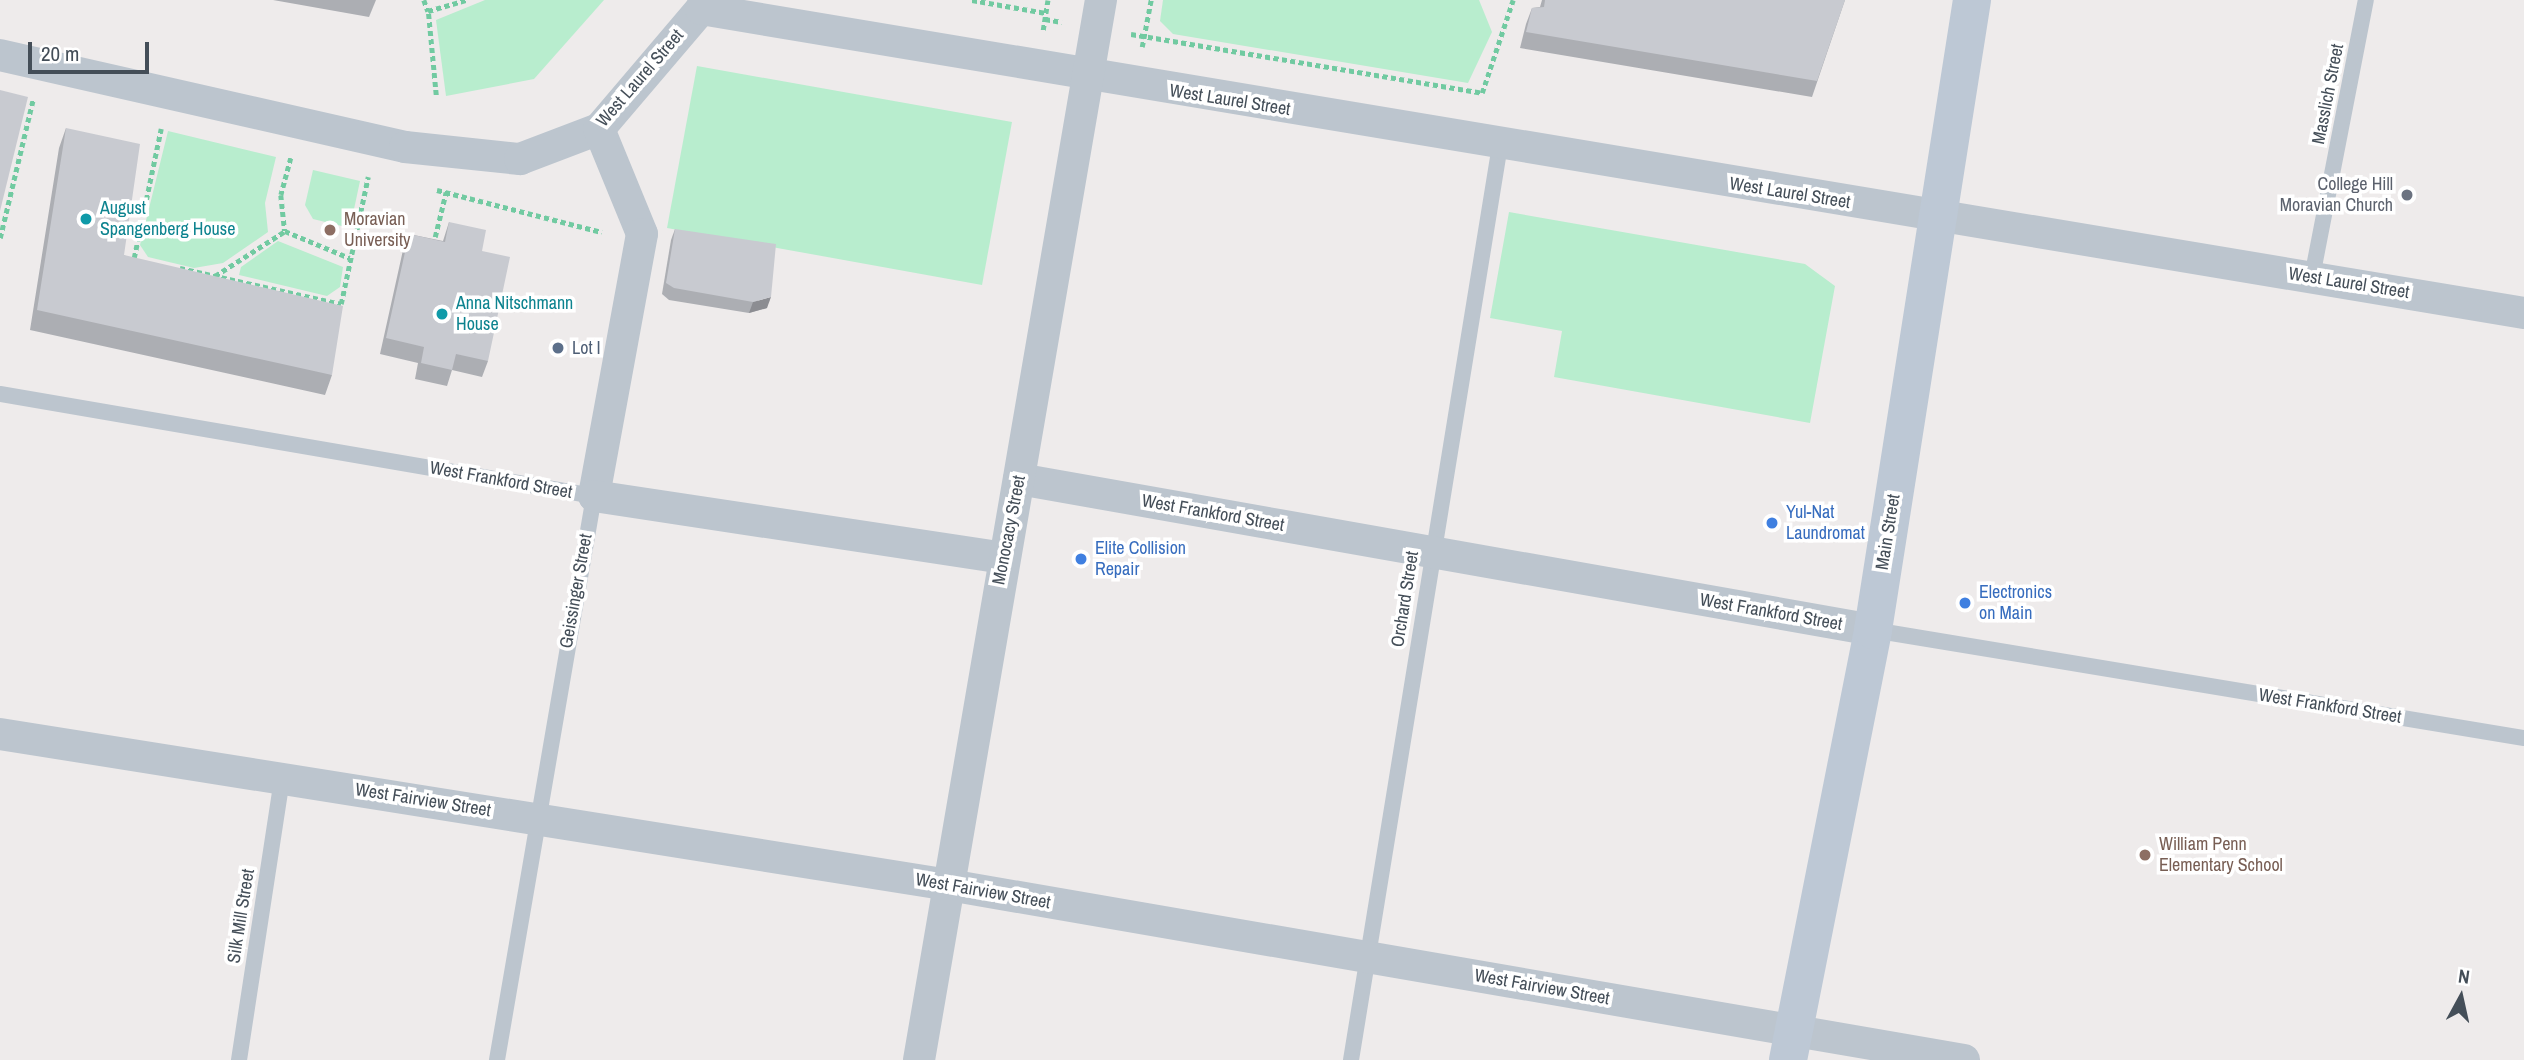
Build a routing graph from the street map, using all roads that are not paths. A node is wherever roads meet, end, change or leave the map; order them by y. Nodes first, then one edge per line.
1 (1101, 0) edge
2 (1972, 0) edge
3 (2366, 0) edge
4 (702, 4) edge
5 (0, 55) edge
6 (1087, 76) junction
7 (599, 129) junction
8 (1500, 145) junction
9 (1938, 217) junction
10 (2312, 277) junction
11 (2524, 313) edge
12 (0, 394) edge
13 (1019, 479) junction
14 (594, 496) junction
15 (1432, 552) junction
16 (1003, 558) junction
17 (1873, 630) junction
18 (0, 734) edge
19 (2524, 738) edge
20 (282, 779) junction
21 (536, 818) junction
22 (948, 884) junction
23 (1366, 957) junction
24 (1790, 1045) edge
25 (239, 1060) edge
26 (497, 1060) edge
27 (919, 1060) edge
28 (1351, 1060) edge
29 (1964, 1060) edge

1 - 6 street, Monocacy Street
2 - 9 street, Main Street
3 - 10 lane, Masslich Street
4 - 6 street, West Laurel Street
4 - 7 street, West Laurel Street
5 - 7 street, West Laurel Street
6 - 8 street, West Laurel Street
6 - 13 street, Monocacy Street
7 - 14 street, Geissinger Street
8 - 9 street, West Laurel Street
8 - 15 lane, Orchard Street
9 - 10 street, West Laurel Street
9 - 17 street, Main Street
10 - 11 street, West Laurel Street
12 - 14 lane, West Frankford Street
13 - 15 street, West Frankford Street
13 - 16 street, Monocacy Street
14 - 16 street, West Frankford Street
14 - 21 lane, Geissinger Street
15 - 17 street, West Frankford Street
15 - 23 lane, Orchard Street
16 - 22 street, Monocacy Street
17 - 19 lane, West Frankford Street
17 - 24 street, Main Street
18 - 20 street, West Fairview Street
20 - 21 street, West Fairview Street
20 - 25 lane, Silk Mill Street
21 - 22 street, West Fairview Street
21 - 26 lane, Geissinger Street
22 - 23 street, West Fairview Street
22 - 27 street, Monocacy Street
23 - 24 street, West Fairview Street
23 - 28 lane, Orchard Street
24 - 29 street, West Fairview Street

